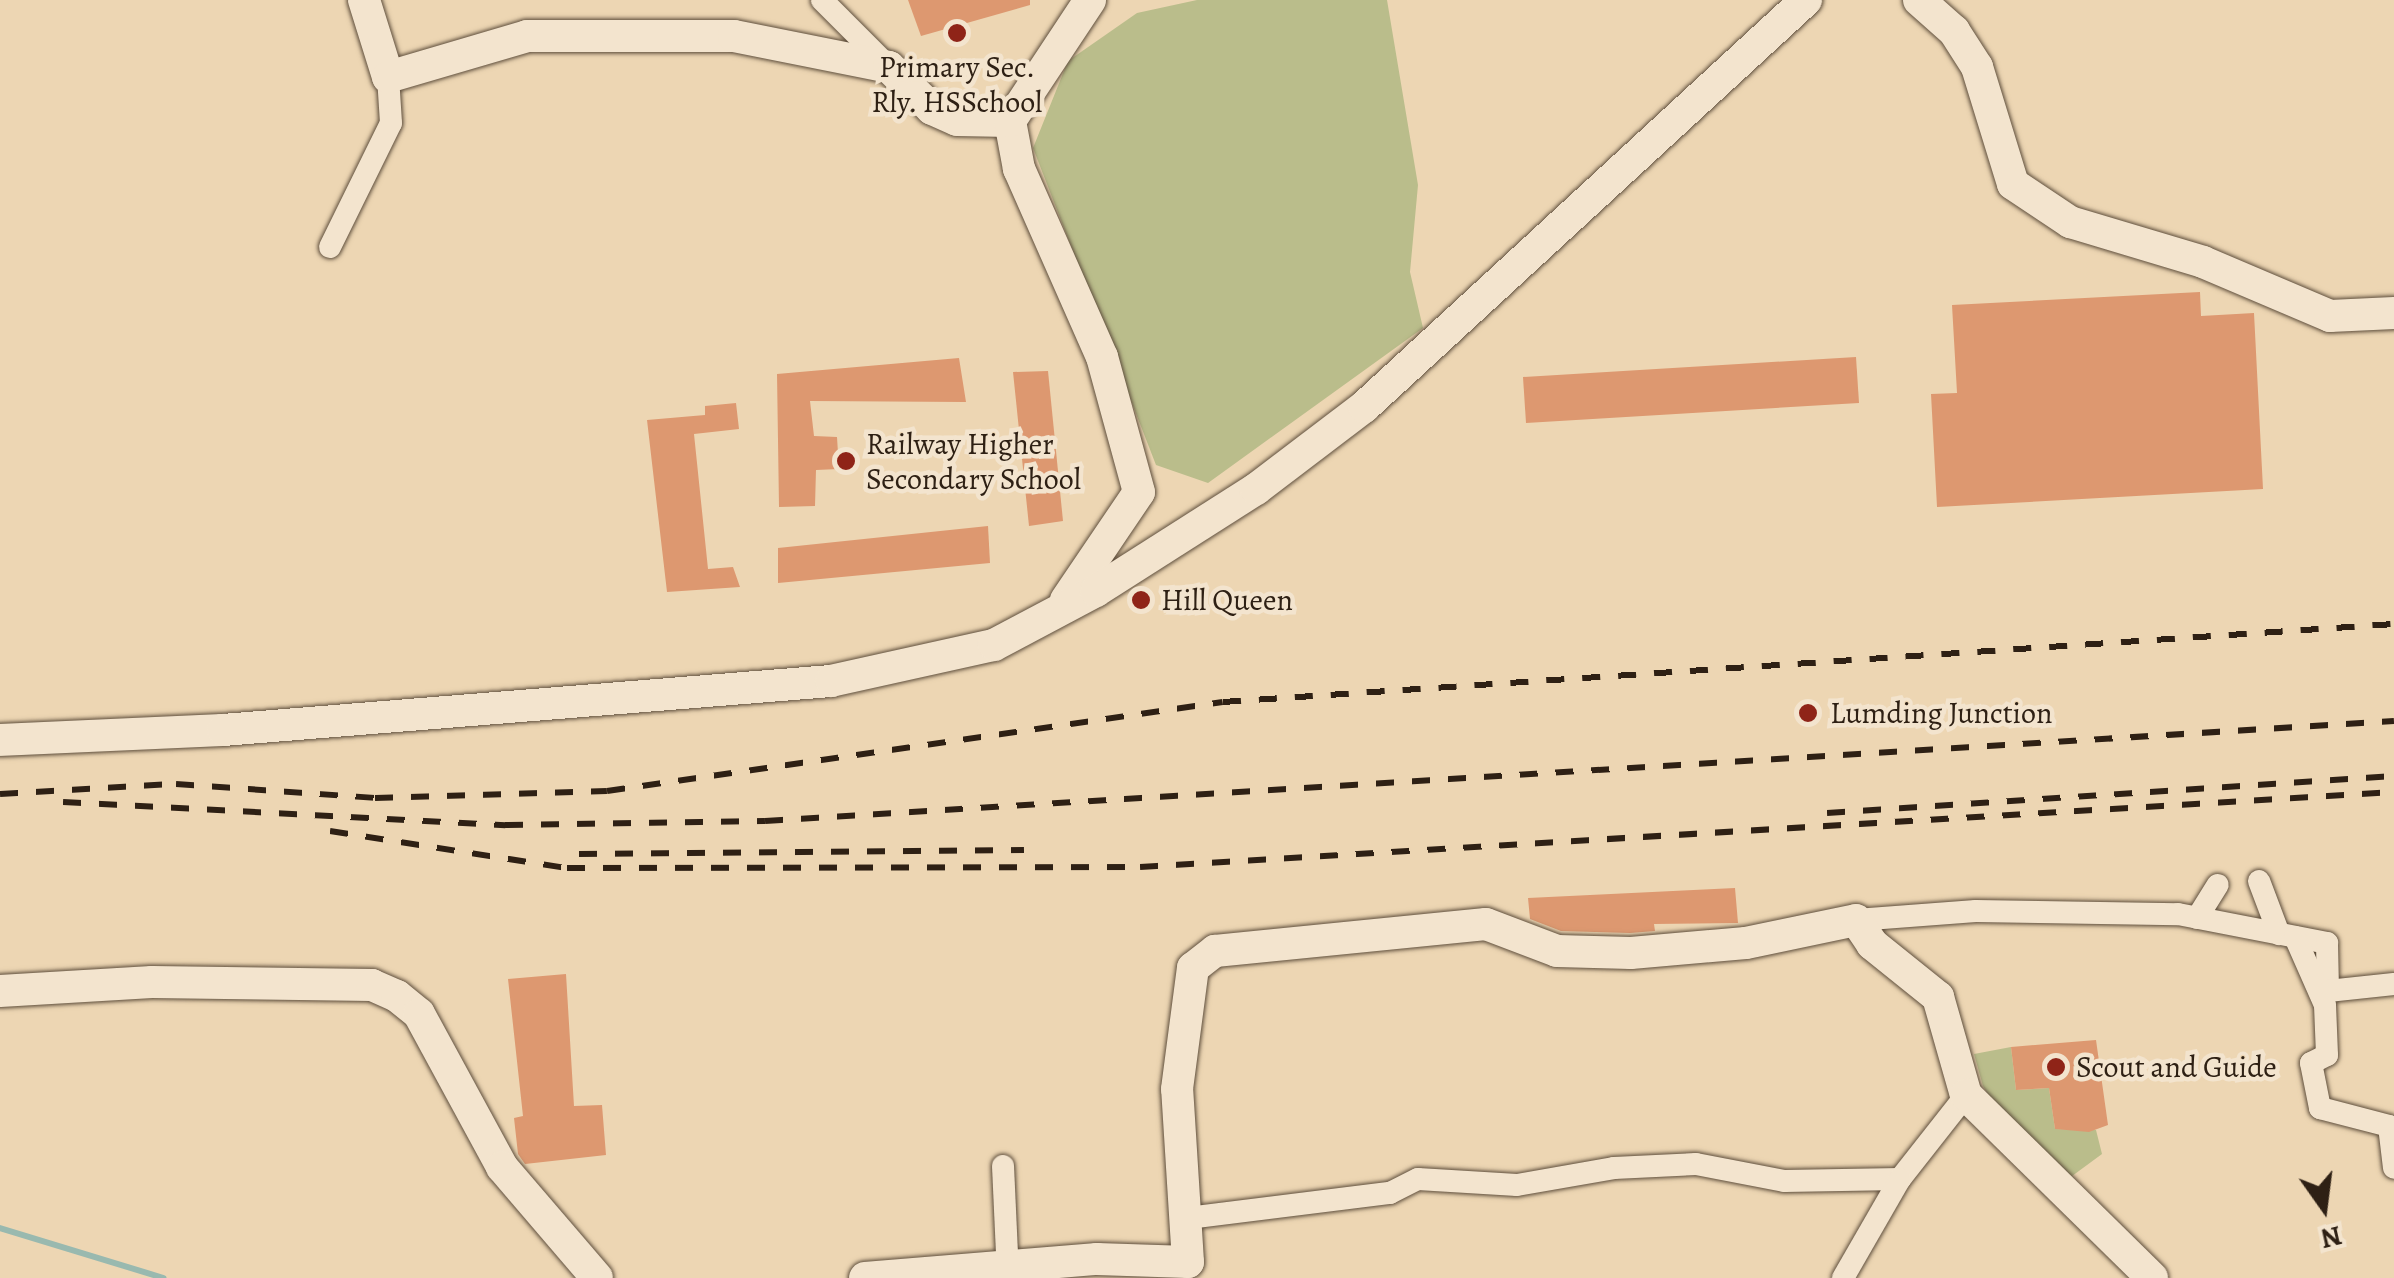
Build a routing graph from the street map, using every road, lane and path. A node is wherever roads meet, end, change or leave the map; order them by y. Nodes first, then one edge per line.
1 (364, 0) edge
2 (822, 0) edge
3 (1090, 0) edge
4 (1806, 0) edge
5 (1918, 0) edge
6 (888, 66) junction
7 (388, 77) junction
8 (1010, 121) junction
9 (330, 247) dead end
10 (2394, 313) edge
11 (1060, 610) junction
12 (0, 740) edge
13 (2259, 881) dead end
14 (2218, 885) dead end
15 (2198, 918) junction
16 (1856, 920) junction
17 (2287, 935) junction
18 (2394, 984) edge
19 (0, 991) edge
20 (1966, 1095) junction
21 (1003, 1166) dead end
22 (2394, 1168) edge
23 (1900, 1178) junction
24 (1188, 1218) junction
25 (1190, 1270) edge
26 (1007, 1275) edge
27 (596, 1278) edge
28 (865, 1278) edge
29 (1843, 1278) edge
30 (2152, 1278) edge

1 - 7 main road
2 - 6 street
3 - 8 main road
4 - 11 main road
5 - 10 main road
6 - 7 main road
6 - 8 main road
7 - 9 street
8 - 11 main road
11 - 12 main road
13 - 17 street
14 - 15 street
15 - 16 street
15 - 17 street
16 - 20 main road
16 - 24 main road
17 - 18 street
17 - 22 street
19 - 27 main road
20 - 23 street
20 - 30 main road
21 - 26 street
23 - 24 street
23 - 29 street
24 - 25 main road
25 - 26 main road
26 - 28 main road

